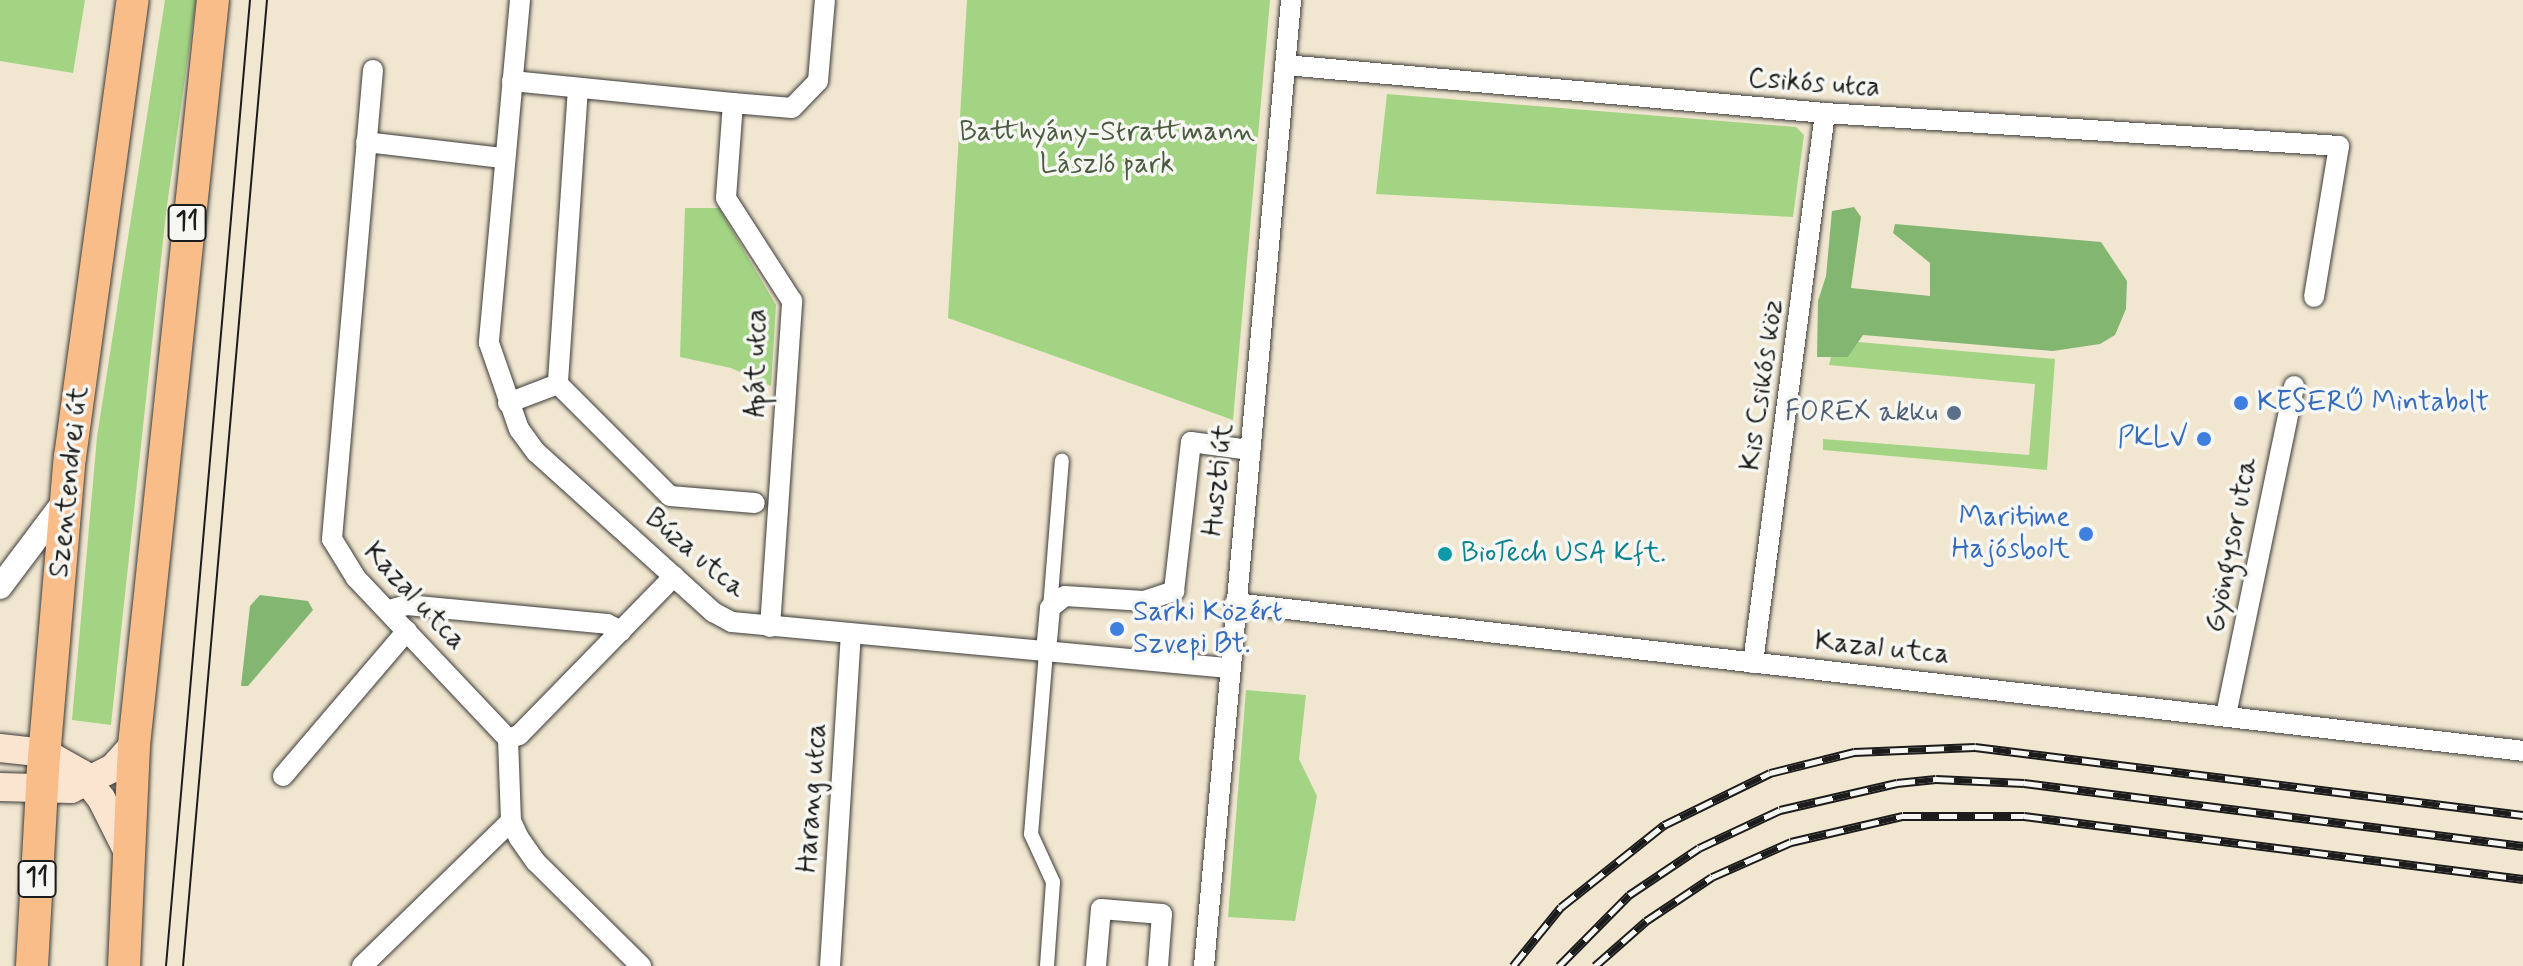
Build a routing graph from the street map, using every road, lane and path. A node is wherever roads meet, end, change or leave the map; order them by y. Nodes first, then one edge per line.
1 (133, 0) edge
2 (213, 0) edge
3 (520, 0) edge
4 (825, 0) edge
5 (1291, 0) edge
6 (1285, 65) junction
7 (373, 70) dead end
8 (512, 81) junction
9 (578, 88) junction
10 (733, 103) junction
11 (1825, 113) junction
12 (366, 142) junction
13 (503, 158) junction
14 (2314, 297) dead end
15 (558, 384) junction
16 (2294, 386) dead end
17 (508, 403) junction
18 (1250, 450) junction
19 (1062, 460) dead end
20 (67, 496) junction
21 (755, 503) dead end
22 (674, 576) junction
23 (0, 587) edge
24 (1235, 603) junction
25 (1050, 608) junction
26 (389, 610) junction
27 (770, 627) junction
28 (407, 631) junction
29 (621, 631) junction
30 (851, 635) junction
31 (1046, 652) junction
32 (1753, 663) junction
33 (1229, 668) junction
34 (2226, 715) junction
35 (508, 739) junction
36 (134, 745) junction
37 (0, 748) edge
38 (2523, 751) edge
39 (45, 753) junction
40 (283, 776) dead end
41 (87, 780) junction
42 (0, 787) edge
43 (41, 792) junction
44 (511, 821) junction
45 (126, 848) junction
46 (32, 966) edge
47 (124, 966) edge
48 (362, 966) edge
49 (641, 966) edge
50 (830, 966) edge
51 (1047, 966) edge
52 (1096, 966) edge
53 (1158, 966) edge
54 (1204, 966) edge

1 - 20 main road, Szentendrei út / 11
2 - 36 main road, 11
3 - 8 street, Búza utca
4 - 10 street
5 - 6 street, Huszti út
6 - 11 street, Csikós utca
6 - 18 street, Huszti út
7 - 12 street, Kazal utca
8 - 9 street
8 - 13 street, Búza utca
9 - 10 street
9 - 15 street
10 - 27 street, Apát utca
11 - 14 street, Csikós utca
11 - 32 street, Kis Csikós köz
12 - 13 street
12 - 26 street, Kazal utca
13 - 17 street, Búza utca
15 - 17 street
15 - 21 street
16 - 34 street, Gyöngysor utca
17 - 22 street, Búza utca
18 - 24 street, Huszti út
18 - 25 street
19 - 25 street
20 - 23 street
20 - 39 main road, Szentendrei út / 11
22 - 27 street, Búza utca
22 - 29 street
24 - 32 street, Kazal utca
24 - 33 street, Huszti út
25 - 31 street
26 - 28 street, Kazal utca
26 - 29 street
27 - 30 street, Búza utca
28 - 35 street, Kazal utca
28 - 40 street
29 - 35 street
30 - 31 street, Búza utca
30 - 50 street, Harang utca
31 - 33 street, Búza utca
31 - 51 street
32 - 34 street, Kazal utca
33 - 54 street, Huszti út
34 - 38 street, Kazal utca
35 - 44 street
36 - 41 main road
36 - 45 main road, 11
37 - 39 main road
39 - 41 main road
39 - 43 main road, Szentendrei út / 11
41 - 43 main road
41 - 45 main road
42 - 43 main road
43 - 46 main road, Szentendrei út / 11
44 - 48 street
44 - 49 street
45 - 47 main road, 11
52 - 53 street

